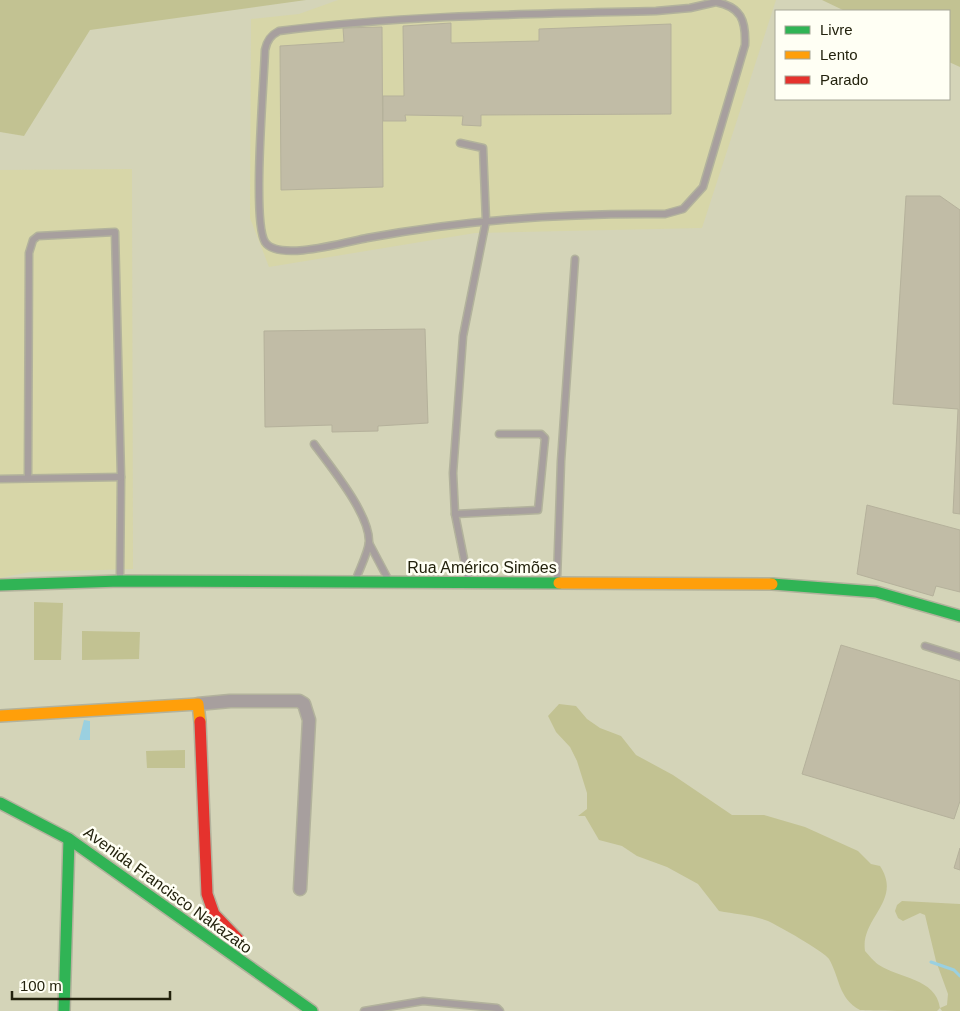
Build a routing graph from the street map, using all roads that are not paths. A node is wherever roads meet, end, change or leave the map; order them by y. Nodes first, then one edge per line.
1 (460, 143) dead end
2 (486, 221) junction
3 (575, 259) dead end
4 (499, 434) dead end
5 (314, 444) dead end
6 (121, 477) junction
7 (28, 478) junction
8 (0, 479) edge
9 (455, 514) junction
10 (369, 543) junction
11 (120, 581) junction
12 (468, 582) junction
13 (355, 583) junction
14 (389, 583) junction
15 (557, 583) junction
16 (0, 585) edge
17 (960, 616) edge
18 (925, 646) dead end
19 (960, 657) edge
20 (198, 704) junction
21 (0, 716) edge
22 (0, 804) edge
23 (69, 839) junction
24 (300, 889) dead end
25 (238, 939) dead end
26 (64, 1011) edge
27 (312, 1011) edge
28 (364, 1011) edge
29 (500, 1011) edge

1 - 2 lane
2 - 2 lane
2 - 9 lane
3 - 15 lane
4 - 9 lane
5 - 10 lane
6 - 7 lane
6 - 7 lane
6 - 11 lane
7 - 8 lane
9 - 12 lane
10 - 13 lane
10 - 14 lane
11 - 13 main road, Rua Américo Simões
11 - 16 main road, Rua Américo Simões
12 - 14 main road, Rua Américo Simões
12 - 15 main road, Rua Américo Simões
13 - 14 main road, Rua Américo Simões
15 - 17 main road, Rua Américo Simões
18 - 19 lane
20 - 21 main road
20 - 24 street
20 - 25 main road
22 - 23 main road, Avenida Francisco Nakazato
23 - 26 main road
23 - 27 main road, Avenida Francisco Nakazato
28 - 29 lane

